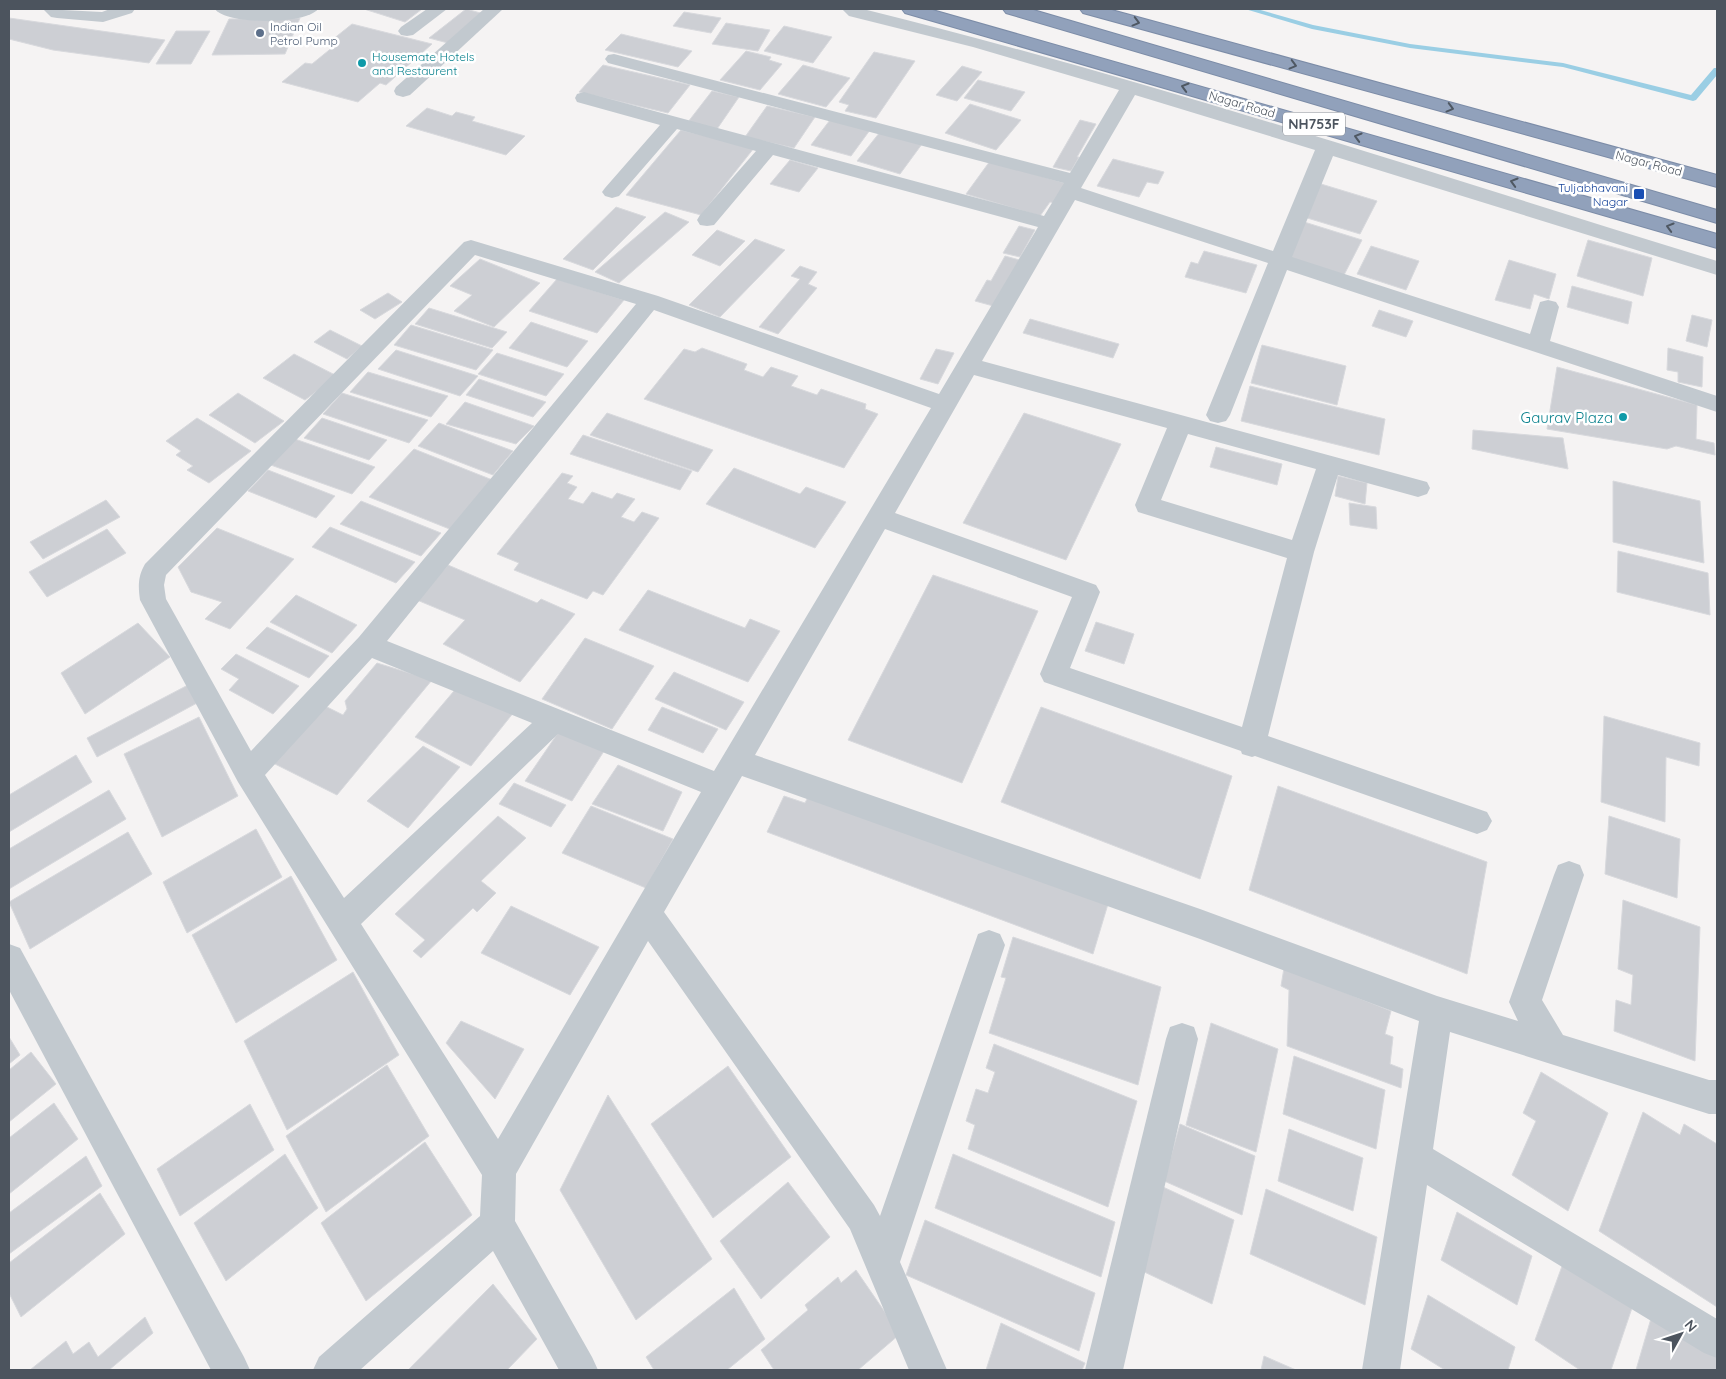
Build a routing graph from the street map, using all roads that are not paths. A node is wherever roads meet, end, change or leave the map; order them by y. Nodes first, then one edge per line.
1 (52, 9) edge
2 (126, 9) edge
3 (224, 9) edge
4 (310, 9) edge
5 (438, 9) edge
6 (494, 9) edge
7 (850, 9) edge
8 (911, 9) edge
9 (1012, 9) edge
10 (1090, 9) edge
11 (407, 31) dead end
12 (614, 59) dead end
13 (1130, 87) junction
14 (403, 91) dead end
15 (584, 98) dead end
16 (673, 122) junction
17 (769, 148) junction
18 (1326, 148) junction
19 (1717, 181) edge
20 (1072, 186) junction
21 (612, 192) dead end
22 (1717, 217) edge
23 (707, 220) dead end
24 (1050, 224) junction
25 (1717, 241) edge
26 (1280, 260) junction
27 (1717, 268) edge
28 (650, 301) junction
29 (1548, 307) dead end
30 (1538, 345) junction
31 (968, 365) junction
32 (944, 404) junction
33 (1717, 404) edge
34 (1218, 414) dead end
35 (1180, 423) junction
36 (1330, 464) junction
37 (1418, 488) dead end
38 (879, 517) junction
39 (1301, 552) junction
40 (368, 645) junction
41 (554, 720) junction
42 (1252, 745) junction
43 (248, 773) junction
44 (728, 774) junction
45 (1477, 821) dead end
46 (1569, 876) dead end
47 (647, 914) junction
48 (341, 922) junction
49 (989, 945) dead end
50 (9, 959) edge
51 (1438, 1012) junction
52 (1182, 1039) dead end
53 (1553, 1049) junction
54 (1717, 1097) edge
55 (1415, 1158) junction
56 (499, 1171) junction
57 (498, 1224) junction
58 (882, 1264) junction
59 (1717, 1340) edge
60 (230, 1370) edge
61 (332, 1370) edge
62 (579, 1370) edge
63 (928, 1370) edge
64 (1104, 1370) edge
65 (1381, 1370) edge

1 - 2 street
3 - 4 street
5 - 11 street
6 - 14 street
7 - 13 street
25 -> 8 highway, Nagar Road / NH753F
9 - 22 highway
10 -> 19 highway, Nagar Road
12 - 20 street
13 - 18 street
13 - 20 street
15 - 16 street
16 - 17 street
16 - 21 street
17 - 23 street
17 - 24 street
18 - 26 street
18 - 27 street
20 - 24 street
20 - 26 street
24 - 31 street
26 - 30 street
26 - 34 street
28 - 32 street
28 - 40 street
28 - 43 street
29 - 30 street
30 - 33 street
31 - 32 street
31 - 35 street
32 - 38 street
35 - 36 street
35 - 39 street
36 - 37 street
36 - 39 street
38 - 42 street
38 - 44 street
39 - 42 street
40 - 41 street
40 - 43 street
41 - 44 street
41 - 48 street
42 - 45 street
43 - 48 street
44 - 47 street
44 - 51 street
46 - 53 street
47 - 56 street
47 - 58 street
48 - 56 street
49 - 58 street
50 - 60 street
51 - 53 street
51 - 55 street
52 - 64 street
53 - 54 street
55 - 59 street
55 - 65 street
56 - 57 street
57 - 61 street
57 - 62 street
58 - 63 street

